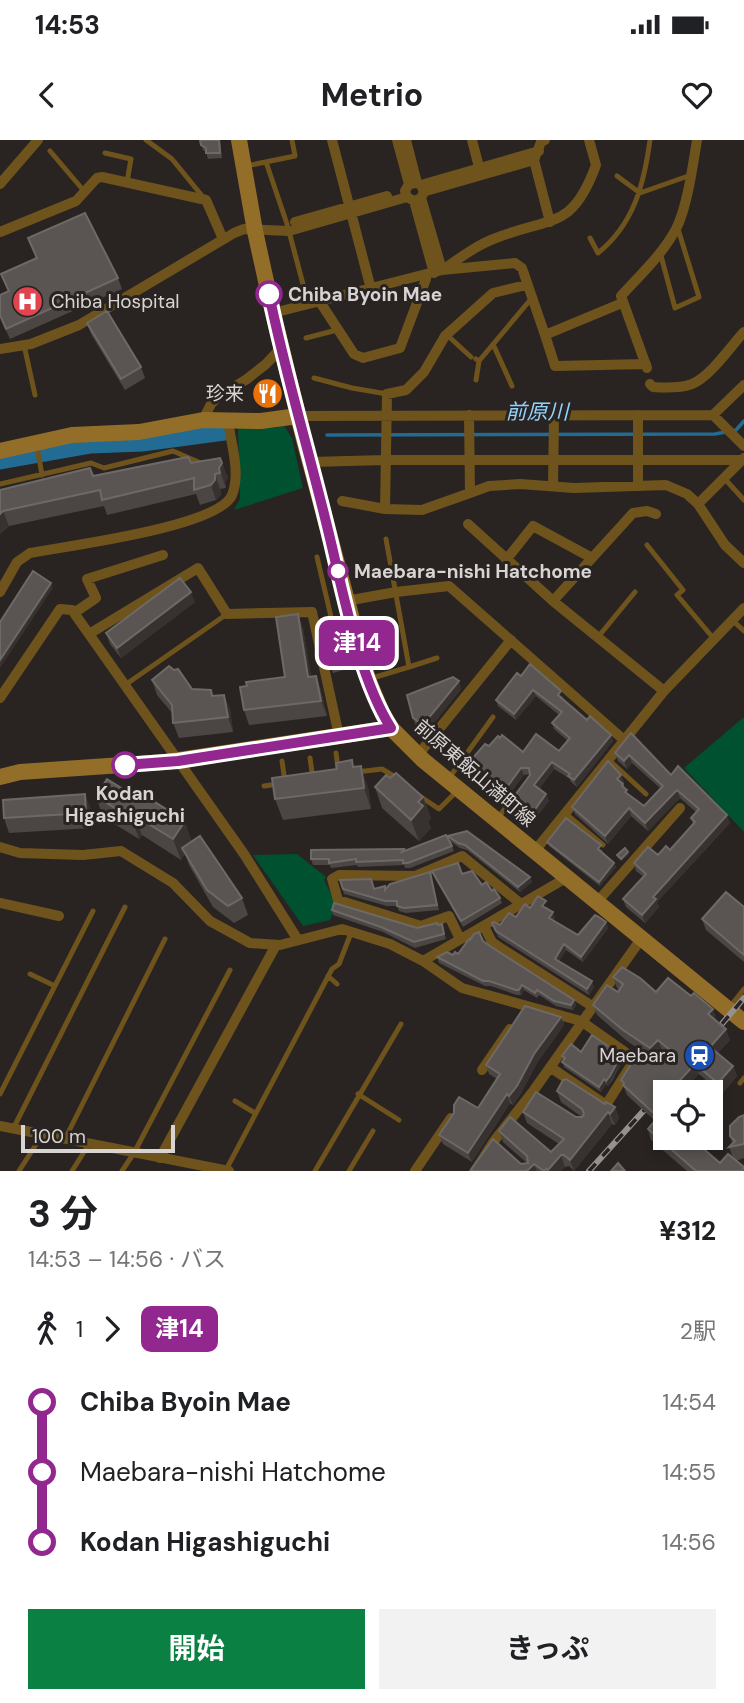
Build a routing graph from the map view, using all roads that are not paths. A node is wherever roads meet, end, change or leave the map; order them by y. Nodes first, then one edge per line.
1 (38, 140) edge
2 (239, 140) edge
3 (292, 140) edge
4 (331, 140) edge
5 (397, 140) edge
6 (406, 140) edge
7 (472, 140) edge
8 (589, 140) edge
9 (650, 140) edge
10 (697, 140) edge
11 (149, 141) edge
12 (540, 147) edge
13 (50, 151) dead end
14 (105, 153) dead end
15 (266, 162) junction
16 (243, 166) junction
17 (481, 172) junction
18 (691, 175) junction
19 (617, 176) dead end
20 (0, 184) edge
21 (127, 184) junction
22 (415, 191) junction
23 (84, 192) junction
24 (640, 192) junction
25 (205, 200) junction
26 (350, 210) junction
27 (550, 222) junction
28 (2, 227) edge
29 (288, 228) junction
30 (677, 228) junction
31 (255, 231) junction
32 (590, 238) dead end
33 (223, 239) junction
34 (660, 252) junction
35 (434, 273) junction
36 (526, 285) junction
37 (370, 289) junction
38 (531, 299) junction
39 (320, 302) junction
40 (308, 303) junction
41 (622, 303) junction
42 (273, 313) junction
43 (340, 330) junction
44 (744, 332) edge
45 (447, 335) junction
46 (545, 335) junction
47 (306, 338) dead end
48 (493, 344) junction
49 (24, 345) junction
50 (281, 348) junction
51 (0, 349) edge
52 (475, 359) junction
53 (314, 378) dead end
54 (476, 380) dead end
55 (650, 384) dead end
56 (744, 384) edge
57 (512, 386) dead end
58 (387, 394) junction
59 (35, 396) dead end
60 (470, 415) junction
61 (554, 415) junction
62 (638, 415) junction
63 (713, 415) junction
64 (298, 416) junction
65 (387, 416) junction
66 (204, 420) junction
67 (228, 421) junction
68 (37, 444) junction
69 (744, 446) edge
70 (0, 451) edge
71 (743, 459) edge
72 (386, 460) junction
73 (469, 460) junction
74 (553, 460) junction
75 (638, 460) junction
76 (310, 462) junction
77 (215, 463) edge
78 (42, 474) junction
79 (724, 478) junction
80 (0, 484) edge
81 (638, 485) junction
82 (553, 486) junction
83 (470, 493) junction
84 (744, 500) edge
85 (342, 501) dead end
86 (698, 504) junction
87 (385, 509) junction
88 (656, 514) dead end
89 (468, 524) dead end
90 (386, 539) dead end
91 (648, 545) dead end
92 (163, 555) dead end
93 (317, 557) dead end
94 (592, 558) junction
95 (506, 560) junction
96 (744, 563) edge
97 (0, 592) edge
98 (396, 592) junction
99 (635, 592) dead end
100 (346, 601) junction
101 (553, 601) junction
102 (744, 608) edge
103 (74, 613) junction
104 (227, 614) junction
105 (732, 620) junction
106 (744, 631) edge
107 (355, 634) junction
108 (89, 635) junction
109 (598, 637) junction
110 (714, 639) junction
111 (511, 640) junction
112 (437, 658) dead end
113 (409, 667) junction
114 (368, 680) junction
115 (125, 685) junction
116 (663, 691) junction
117 (0, 698) edge
118 (493, 717) dead end
119 (391, 728) junction
120 (339, 736) junction
121 (624, 740) junction
122 (335, 753) dead end
123 (418, 755) junction
124 (310, 758) dead end
125 (608, 760) junction
126 (178, 761) junction
127 (282, 761) dead end
128 (350, 773) edge
129 (339, 775) edge
130 (0, 777) edge
131 (326, 777) edge
132 (313, 779) junction
133 (400, 780) edge
134 (285, 783) junction
135 (453, 785) junction
136 (264, 786) dead end
137 (519, 789) edge
138 (646, 793) dead end
139 (418, 794) edge
140 (680, 808) dead end
141 (565, 813) junction
142 (496, 820) junction
143 (603, 845) edge
144 (0, 847) edge
145 (534, 852) junction
146 (566, 878) junction
147 (0, 902) edge
148 (597, 902) junction
149 (521, 904) junction
150 (125, 907) dead end
151 (93, 911) dead end
152 (60, 916) dead end
153 (484, 926) junction
154 (351, 933) junction
155 (165, 939) dead end
156 (460, 939) junction
157 (641, 939) junction
158 (298, 940) junction
159 (276, 945) junction
160 (423, 961) junction
161 (230, 970) dead end
162 (30, 974) dead end
163 (328, 976) junction
164 (338, 984) dead end
165 (55, 986) junction
166 (744, 989) edge
167 (525, 1006) junction
168 (592, 1006) junction
169 (728, 1009) junction
170 (581, 1021) junction
171 (744, 1022) edge
172 (401, 1024) dead end
173 (550, 1067) junction
174 (482, 1070) dead end
175 (0, 1094) edge
176 (358, 1094) junction
177 (235, 1101) dead end
178 (256, 1114) junction
179 (451, 1118) edge
180 (399, 1120) dead end
181 (4, 1128) edge
182 (373, 1131) dead end
183 (42, 1135) junction
184 (65, 1139) junction
185 (89, 1144) junction
186 (134, 1153) junction
187 (160, 1158) junction
188 (19, 1171) edge
189 (72, 1171) edge
190 (122, 1171) edge
191 (227, 1171) edge
192 (315, 1171) edge
193 (349, 1171) edge
194 (415, 1171) edge
195 (475, 1171) edge

1 - 20 street
2 - 16 street, 前原東飯山満町線
3 - 15 lane
4 - 26 street
5 - 22 street
6 - 22 street
7 - 17 street
8 - 27 street
9 - 24 lane
10 - 18 street
11 - 25 lane
12 - 17 street
12 - 27 street
13 - 23 lane
14 - 21 lane
15 - 16 lane
15 - 29 lane
16 - 31 street, 前原東飯山満町線
17 - 22 street
18 - 24 lane
18 - 30 street
19 - 24 lane
21 - 23 street
21 - 25 street
22 - 26 street
22 - 35 street
23 - 28 street
24 - 32 lane
25 - 33 street
26 - 29 street
26 - 37 street
27 - 35 street
29 - 31 street
29 - 40 lane
30 - 34 street
30 - 34 lane
31 - 33 street
31 - 42 street, 前原東飯山満町線
33 - 49 street
34 - 41 street
35 - 36 street
35 - 37 street
35 - 43 street
36 - 38 street
36 - 45 street
37 - 39 street
38 - 46 street
38 - 48 lane
39 - 40 street
39 - 43 street
40 - 42 street
41 - 46 street
41 - 46 street
42 - 50 street, 前原東飯山満町線
43 - 47 lane
44 - 55 street
45 - 52 lane
45 - 58 street
48 - 52 lane
48 - 57 lane
49 - 51 street
49 - 59 lane
50 - 64 street, 前原東飯山満町線
50 - 66 street
52 - 54 lane
53 - 58 lane
56 - 63 street
58 - 65 street
60 - 61 street
60 - 65 street
60 - 73 street
61 - 62 street
61 - 74 street
62 - 63 street
62 - 75 street
63 - 69 street
64 - 65 street
64 - 67 street
64 - 76 street, 前原東飯山満町線
65 - 72 street
66 - 67 street
66 - 68 street
67 - 97 street
68 - 70 street
68 - 78 lane
71 - 75 street
71 - 79 street
72 - 73 street
72 - 76 street
72 - 87 street
73 - 74 street
73 - 83 street
74 - 75 street
74 - 82 street
75 - 81 street
76 - 100 street, 前原東飯山満町線
77 - 78 lane
78 - 80 lane
79 - 84 lane
79 - 86 street
81 - 82 street
81 - 86 street
82 - 83 street
83 - 87 street
85 - 87 street
86 - 96 street
88 - 94 street
89 - 95 street
90 - 98 lane
91 - 110 lane
92 - 103 street
93 - 107 lane
94 - 95 street
94 - 101 street
95 - 101 street
98 - 100 street
98 - 111 street
98 - 113 lane
99 - 109 lane
100 - 107 street, 前原東飯山満町線
101 - 109 street
102 - 105 street
103 - 108 street
103 - 117 street
104 - 108 street
104 - 115 lane
104 - 120 street
105 - 106 lane
105 - 110 street
107 - 114 street, 前原東飯山満町線
108 - 115 street
109 - 116 street
110 - 116 street
111 - 121 street
111 - 123 street
112 - 113 lane
113 - 114 lane
114 - 119 street, 前原東飯山満町線
115 - 126 street
116 - 121 street
118 - 135 lane
119 - 120 street
119 - 123 street, 前原東飯山満町線
120 - 126 street
121 - 125 street
122 - 129 lane
123 - 135 street, 前原東飯山満町線
124 - 132 lane
125 - 138 lane
125 - 141 street
126 - 130 street
126 - 158 street
127 - 134 lane
128 - 133 lane
131 - 132 lane
132 - 134 lane
134 - 136 lane
135 - 139 lane
135 - 142 street, 前原東飯山満町線
137 - 142 lane
140 - 148 street
141 - 143 lane
141 - 145 street
142 - 145 street, 前原東飯山満町線
144 - 159 street
145 - 146 street, 前原東飯山満町線
146 - 148 street, 前原東飯山満町線
146 - 149 street
147 - 152 street
148 - 157 street, 前原東飯山満町線
149 - 153 street
149 - 156 street
150 - 181 lane
151 - 165 lane
153 - 156 street
153 - 168 street
154 - 158 street
154 - 160 street
154 - 163 lane
155 - 184 lane
156 - 160 street
157 - 168 street
157 - 169 street, 前原東飯山満町線
158 - 159 street
159 - 187 street
160 - 167 street
161 - 186 lane
162 - 165 lane
163 - 164 lane
163 - 178 lane
165 - 175 lane
166 - 169 lane
167 - 170 street
167 - 174 street
168 - 170 street
169 - 171 street, 前原東飯山満町線
170 - 173 street
170 - 173 street
172 - 176 lane
173 - 195 street
176 - 180 lane
176 - 192 lane
177 - 178 lane
178 - 191 lane
179 - 194 street
181 - 183 street
182 - 193 lane
183 - 184 street
183 - 188 lane
184 - 185 street
185 - 186 street
185 - 189 lane
186 - 187 street
186 - 190 lane
187 - 191 street

